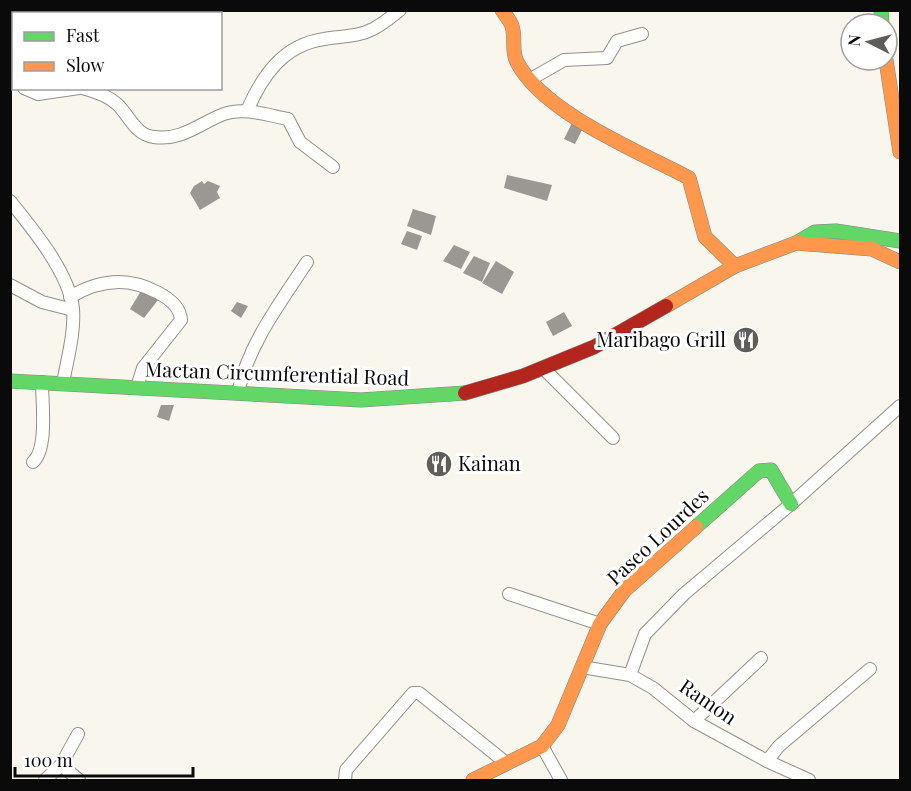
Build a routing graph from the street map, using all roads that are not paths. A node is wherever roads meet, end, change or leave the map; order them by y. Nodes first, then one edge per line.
1 (400, 10) edge
2 (502, 10) edge
3 (642, 34) dead end
4 (888, 72) edge
5 (531, 79) junction
6 (29, 90) edge
7 (65, 90) edge
8 (90, 90) edge
9 (247, 111) junction
10 (900, 152) edge
11 (333, 167) dead end
12 (10, 201) edge
13 (900, 241) edge
14 (796, 243) junction
15 (307, 262) dead end
16 (900, 262) edge
17 (735, 266) junction
18 (10, 285) edge
19 (70, 297) junction
20 (73, 310) junction
21 (543, 368) junction
22 (10, 381) edge
23 (42, 382) junction
24 (63, 383) junction
25 (137, 387) junction
26 (238, 393) junction
27 (900, 406) edge
28 (613, 438) dead end
29 (33, 462) dead end
30 (791, 504) junction
31 (509, 594) dead end
32 (600, 624) junction
33 (761, 658) dead end
34 (582, 667) junction
35 (870, 669) dead end
36 (630, 675) junction
37 (694, 721) junction
38 (78, 734) dead end
39 (542, 746) junction
40 (767, 761) junction
41 (505, 762) junction
42 (62, 765) junction
43 (45, 780) edge
44 (79, 780) edge
45 (345, 780) edge
46 (473, 780) edge
47 (561, 780) edge
48 (810, 780) edge

1 - 9 street
2 - 5 street
3 - 5 street
4 - 10 street
5 - 17 street
6 - 7 street
8 - 9 street
9 - 11 street
12 - 19 street
13 - 14 street
14 - 16 street, Mactan Circumferential Road
14 - 17 street, Mactan Circumferential Road
15 - 26 street
17 - 21 street, Mactan Circumferential Road
18 - 20 street
19 - 20 street
19 - 25 street
20 - 24 street
21 - 26 street, Mactan Circumferential Road
21 - 28 street
22 - 23 street, Mactan Circumferential Road
23 - 24 street, Mactan Circumferential Road
23 - 29 street
24 - 25 street, Mactan Circumferential Road
25 - 26 street, Mactan Circumferential Road
27 - 30 street
30 - 32 street, Paseo Lourdes
30 - 36 street
31 - 32 street
32 - 34 street, Paseo Lourdes
33 - 37 street
34 - 36 street, Ramon
34 - 39 street, Paseo Lourdes
35 - 40 street
36 - 37 street, Ramon
37 - 40 street, Ramon
38 - 42 street
39 - 41 street
39 - 47 street
40 - 48 street, Ramon
41 - 45 street
41 - 46 street
42 - 43 street
42 - 44 street

